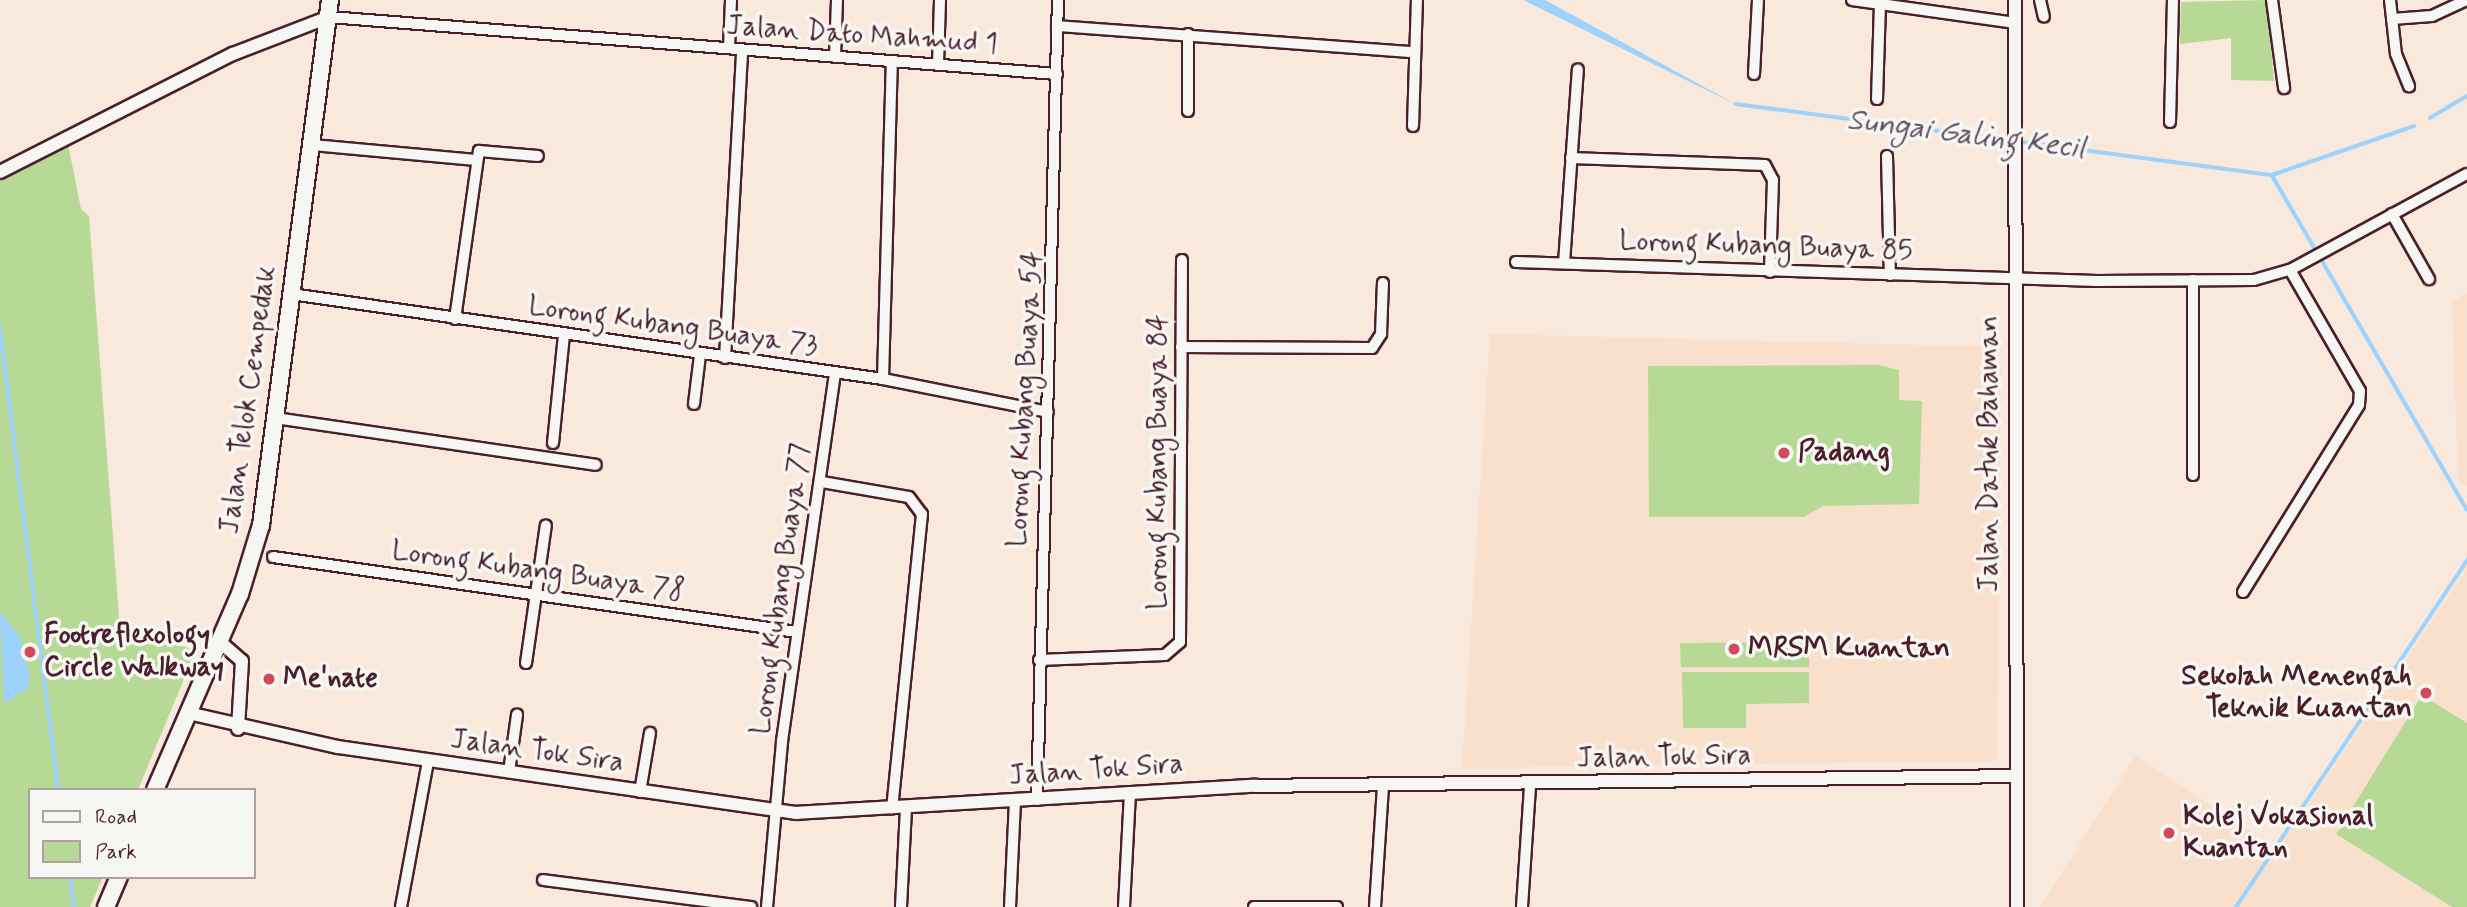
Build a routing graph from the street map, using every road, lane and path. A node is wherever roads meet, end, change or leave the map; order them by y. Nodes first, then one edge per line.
1 (731, 0) edge
2 (837, 0) edge
3 (940, 0) edge
4 (1058, 0) edge
5 (1417, 0) edge
6 (1758, 0) edge
7 (1852, 0) edge
8 (2015, 0) edge
9 (2040, 0) edge
10 (2173, 0) edge
11 (2272, 0) edge
12 (2390, 0) edge
13 (2467, 0) edge
14 (1880, 5) junction
15 (330, 8) edge
16 (2044, 17) dead end
17 (2392, 19) junction
18 (2015, 23) junction
19 (1058, 26) junction
20 (1188, 34) junction
21 (729, 48) junction
22 (742, 50) junction
23 (1415, 52) junction
24 (835, 57) junction
25 (892, 61) junction
26 (938, 64) junction
27 (1578, 70) dead end
28 (1057, 74) junction
29 (1754, 74) dead end
30 (2409, 86) dead end
31 (2284, 89) dead end
32 (1877, 99) dead end
33 (1188, 111) dead end
34 (2170, 122) dead end
35 (1413, 126) dead end
36 (312, 145) junction
37 (538, 156) dead end
38 (1887, 156) dead end
39 (1572, 158) junction
40 (476, 160) junction
41 (0, 172) edge
42 (2467, 174) edge
43 (2392, 214) junction
44 (1182, 260) dead end
45 (1516, 262) dead end
46 (1564, 263) junction
47 (2290, 271) junction
48 (1770, 272) junction
49 (1890, 275) junction
50 (2014, 279) junction
51 (2428, 279) dead end
52 (2193, 280) junction
53 (1383, 283) dead end
54 (291, 294) junction
55 (455, 319) junction
56 (564, 335) junction
57 (1181, 347) junction
58 (700, 355) junction
59 (724, 358) junction
60 (835, 373) junction
61 (883, 379) junction
62 (694, 404) dead end
63 (1048, 412) junction
64 (275, 418) junction
65 (553, 443) dead end
66 (596, 465) dead end
67 (2193, 475) dead end
68 (822, 482) junction
69 (546, 525) dead end
70 (273, 557) dead end
71 (2244, 592) dead end
72 (536, 594) junction
73 (797, 632) junction
74 (219, 641) junction
75 (1039, 660) junction
76 (526, 663) dead end
77 (188, 713) junction
78 (517, 715) dead end
79 (238, 729) junction
80 (650, 733) dead end
81 (428, 761) junction
82 (509, 772) junction
83 (2016, 776) junction
84 (1530, 785) junction
85 (1383, 786) junction
86 (156, 788) edge
87 (640, 792) junction
88 (1130, 792) junction
89 (1037, 800) junction
90 (1015, 801) junction
91 (892, 808) junction
92 (906, 808) junction
93 (775, 812) junction
94 (118, 879) edge
95 (543, 880) dead end
96 (106, 907) edge
97 (401, 907) edge
98 (751, 907) edge
99 (767, 907) edge
100 (901, 907) edge
101 (1010, 907) edge
102 (1124, 907) edge
103 (1254, 907) edge
104 (1337, 907) edge
105 (1375, 907) edge
106 (1522, 907) edge
107 (2017, 907) edge

1 - 21 street
2 - 24 street
3 - 26 street
4 - 19 street, Lorong Kubang Buaya 54
5 - 23 street
6 - 29 street
7 - 14 street
8 - 18 street, Jalan Datuk Bahaman
9 - 16 street
10 - 34 street
11 - 31 street
12 - 17 street
13 - 17 street
14 - 18 street
14 - 32 street
15 - 21 street, Jalan Dato Mahmud 1
15 - 36 main road, Jalan Telok Cempedak
15 - 41 street
17 - 30 street
18 - 50 street, Jalan Datuk Bahaman
19 - 20 street
19 - 28 street, Lorong Kubang Buaya 54
20 - 23 street
20 - 33 street
21 - 22 street, Jalan Dato Mahmud 1
22 - 24 street, Jalan Dato Mahmud 1
22 - 59 street
23 - 35 street
24 - 25 street, Jalan Dato Mahmud 1
25 - 26 street, Jalan Dato Mahmud 1
25 - 61 street
26 - 28 street, Jalan Dato Mahmud 1
27 - 39 street
28 - 63 street, Lorong Kubang Buaya 54
36 - 40 street
36 - 54 main road, Jalan Telok Cempedak
37 - 40 street
38 - 49 street
39 - 46 street
39 - 48 street
40 - 55 street
42 - 43 street, Lorong Kubang Buaya 85
43 - 47 street, Lorong Kubang Buaya 85
43 - 51 street
44 - 57 street, Lorong Kubang Buaya 84
45 - 46 street, Lorong Kubang Buaya 85
46 - 48 street, Lorong Kubang Buaya 85
47 - 52 street, Lorong Kubang Buaya 85
47 - 71 street
48 - 49 street, Lorong Kubang Buaya 85
49 - 50 street, Lorong Kubang Buaya 85
50 - 52 street, Lorong Kubang Buaya 85
50 - 83 street, Jalan Datuk Bahaman
52 - 67 street
53 - 57 street
54 - 55 street, Lorong Kubang Buaya 73
54 - 64 main road, Jalan Telok Cempedak
55 - 56 street, Lorong Kubang Buaya 73
56 - 58 street, Lorong Kubang Buaya 73
56 - 65 street
57 - 75 street, Lorong Kubang Buaya 84
58 - 59 street, Lorong Kubang Buaya 73
58 - 62 street
59 - 60 street, Lorong Kubang Buaya 73
60 - 61 street, Lorong Kubang Buaya 73
60 - 68 street, Lorong Kubang Buaya 77
61 - 63 street, Lorong Kubang Buaya 73
63 - 75 street, Lorong Kubang Buaya 54
64 - 66 street
64 - 74 main road, Jalan Telok Cempedak
68 - 73 street, Lorong Kubang Buaya 77
68 - 91 street
69 - 72 street
70 - 72 street, Lorong Kubang Buaya 78
72 - 73 street, Lorong Kubang Buaya 78
72 - 76 street
73 - 93 street, Lorong Kubang Buaya 77
74 - 77 main road, Jalan Telok Cempedak
74 - 79 street
75 - 89 street, Lorong Kubang Buaya 54
77 - 79 street, Jalan Tok Sira
77 - 86 main road, Jalan Telok Cempedak
78 - 82 street
79 - 81 street, Jalan Tok Sira
80 - 87 street
81 - 82 street, Jalan Tok Sira
81 - 97 street
82 - 87 street, Jalan Tok Sira
83 - 84 street, Jalan Tok Sira
83 - 107 street, Jalan Datuk Bahaman
84 - 85 street, Jalan Tok Sira
84 - 106 street
85 - 88 street, Jalan Tok Sira
85 - 105 street
87 - 93 street, Jalan Tok Sira
88 - 89 street, Jalan Tok Sira
88 - 102 street
89 - 90 street, Jalan Tok Sira
90 - 92 street, Jalan Tok Sira
90 - 101 street
91 - 92 street, Jalan Tok Sira
91 - 93 street, Jalan Tok Sira
92 - 100 street
93 - 99 street, Lorong Kubang Buaya 77
94 - 96 main road
95 - 98 street
103 - 104 street

